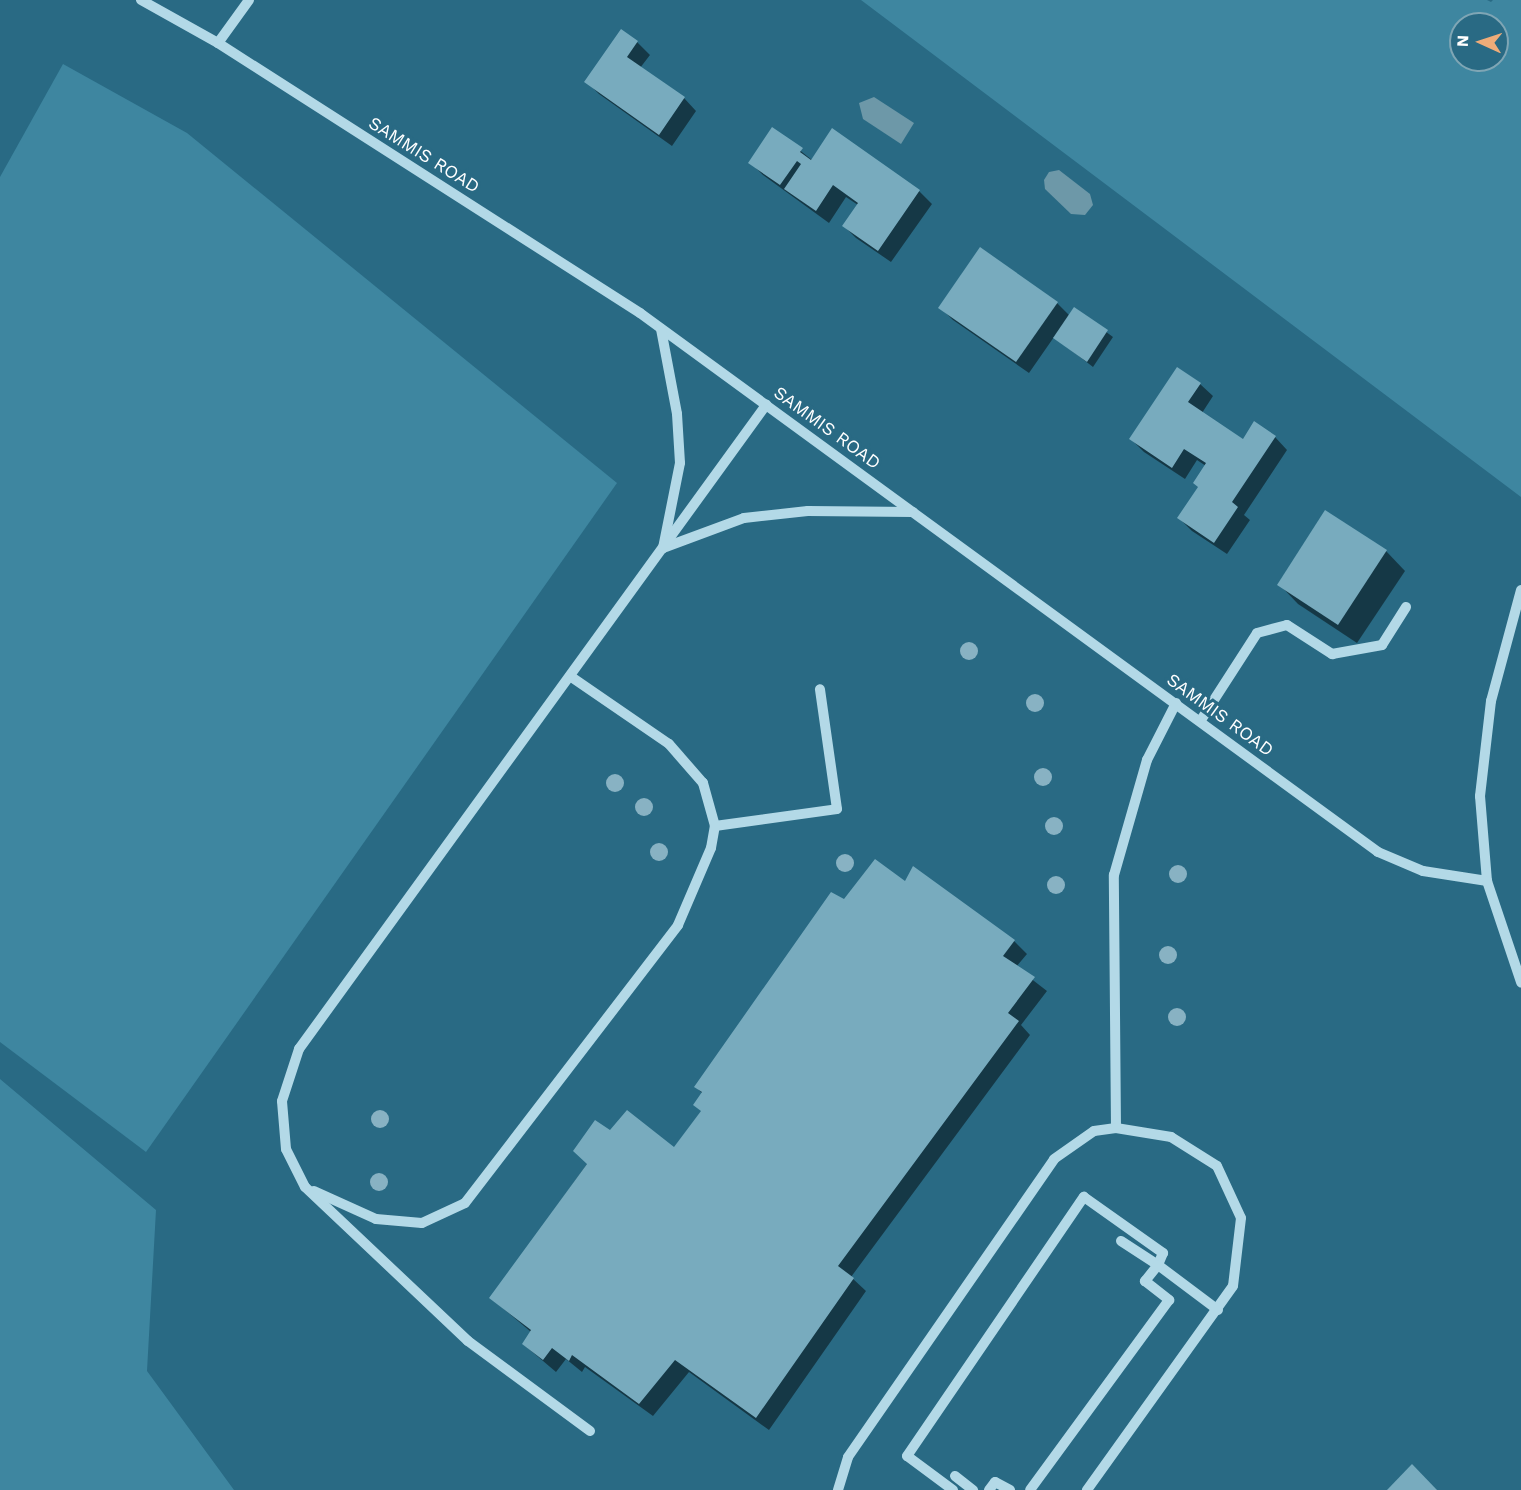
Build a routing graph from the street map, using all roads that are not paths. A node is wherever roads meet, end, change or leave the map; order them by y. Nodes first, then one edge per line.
1 (141, 0) edge
2 (249, 0) edge
3 (218, 43) junction
4 (661, 329) junction
5 (766, 405) junction
6 (913, 512) junction
7 (663, 548) junction
8 (1521, 590) edge
9 (1406, 607) dead end
10 (570, 676) junction
11 (820, 689) dead end
12 (1176, 703) junction
13 (1201, 720) junction
14 (715, 826) junction
15 (1486, 881) junction
16 (1521, 982) edge
17 (1116, 1128) junction
18 (305, 1187) junction
19 (1120, 1241) dead end
20 (1158, 1264) junction
21 (1218, 1310) junction
22 (591, 1431) dead end
23 (955, 1476) dead end
24 (838, 1490) edge
25 (952, 1490) edge
26 (973, 1490) edge
27 (989, 1490) edge
28 (1010, 1490) edge
29 (1030, 1490) edge
30 (1087, 1490) edge

1 - 3 street, SAMMIS ROAD
2 - 3 street
3 - 4 street, SAMMIS ROAD
4 - 5 street, SAMMIS ROAD
4 - 7 street
5 - 6 street, SAMMIS ROAD
5 - 7 street
6 - 7 street
6 - 12 street, SAMMIS ROAD
7 - 10 street
8 - 15 street
9 - 13 street
10 - 14 street
10 - 18 street
11 - 14 street
12 - 13 street, SAMMIS ROAD
12 - 17 street
13 - 15 street, SAMMIS ROAD
14 - 18 street
15 - 16 street
17 - 21 street
17 - 24 street
18 - 22 street
19 - 20 street
20 - 21 street
20 - 25 street
20 - 29 street
21 - 30 street
23 - 26 street
27 - 28 street

